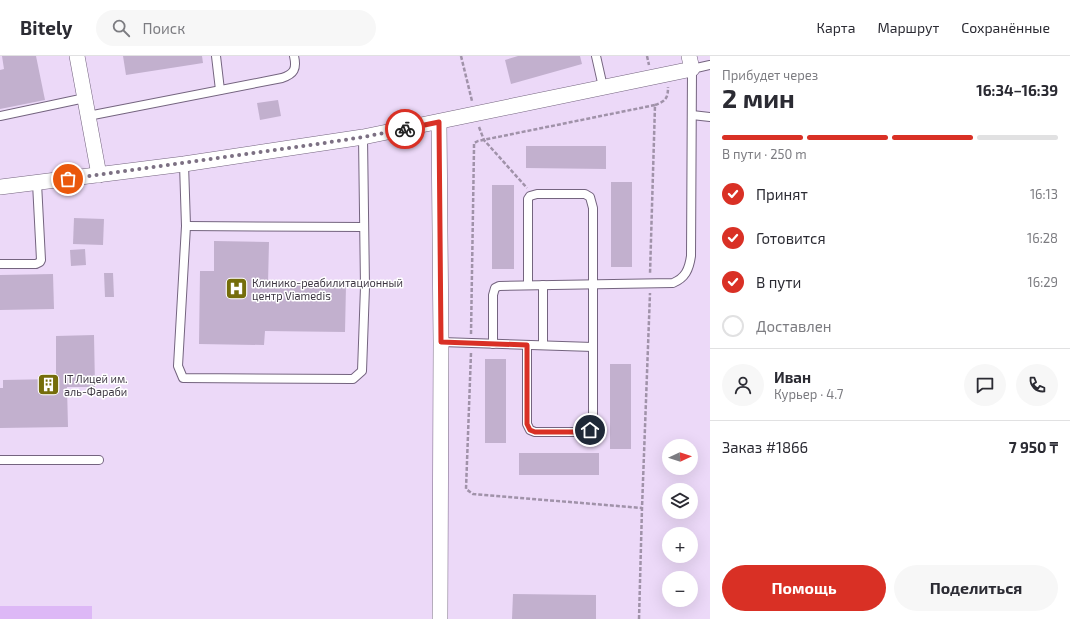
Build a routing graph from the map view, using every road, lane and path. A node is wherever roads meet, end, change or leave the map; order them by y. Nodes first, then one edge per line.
1 (77, 56) edge
2 (216, 56) edge
3 (294, 56) edge
4 (462, 56) edge
5 (596, 56) edge
6 (690, 62) edge
7 (710, 65) edge
8 (668, 74) junction
9 (603, 87) junction
10 (220, 90) junction
11 (85, 98) junction
12 (655, 105) junction
13 (474, 114) junction
14 (692, 115) junction
15 (0, 116) edge
16 (88, 116) junction
17 (710, 116) edge
18 (439, 122) junction
19 (363, 137) junction
20 (484, 140) junction
21 (184, 164) junction
22 (99, 175) junction
23 (36, 183) junction
24 (0, 187) edge
25 (533, 194) junction
26 (186, 226) junction
27 (364, 227) junction
28 (0, 264) edge
29 (593, 284) junction
30 (650, 284) junction
31 (528, 285) junction
32 (543, 285) junction
33 (441, 342) junction
34 (471, 343) junction
35 (493, 344) junction
36 (527, 345) junction
37 (543, 345) junction
38 (593, 347) junction
39 (0, 460) edge
40 (99, 460) dead end
41 (642, 508) junction
42 (440, 619) edge
43 (639, 619) edge

1 - 11 street
2 - 10 lane
3 - 10 lane
4 - 13 path
5 - 9 lane
6 - 7 lane
6 - 8 street
6 - 14 lane
8 - 9 street
8 - 12 path
9 - 13 street
10 - 16 lane
11 - 15 lane
11 - 16 street
12 - 20 path
12 - 30 path
13 - 18 street
13 - 20 path
14 - 17 lane
14 - 30 lane
16 - 22 street
18 - 19 street
18 - 33 street
19 - 21 street
19 - 27 lane
20 - 25 path
20 - 34 path
21 - 22 street
21 - 26 lane
22 - 23 street
23 - 24 street
23 - 28 lane
25 - 29 lane
25 - 31 lane
26 - 27 lane
26 - 27 lane
29 - 30 lane
29 - 32 lane
29 - 38 lane
30 - 41 path
31 - 32 lane
31 - 35 lane
32 - 37 lane
33 - 34 lane
33 - 42 street
34 - 35 lane
34 - 41 path
35 - 36 lane
36 - 37 lane
36 - 38 lane
37 - 38 lane
39 - 40 lane
41 - 43 path

